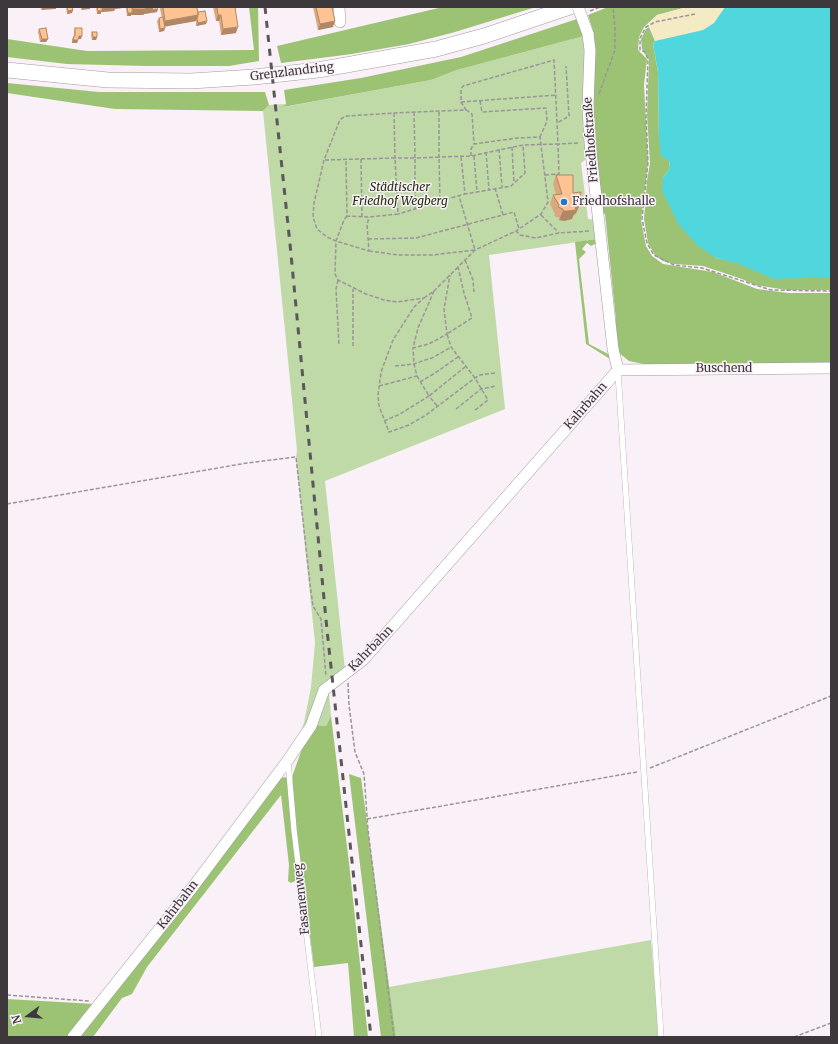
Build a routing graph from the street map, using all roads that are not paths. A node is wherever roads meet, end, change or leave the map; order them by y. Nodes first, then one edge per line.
1 (339, 7) edge
2 (570, 7) edge
3 (578, 7) edge
4 (340, 22) dead end
5 (7, 70) edge
6 (831, 368) edge
7 (618, 370) junction
8 (288, 760) junction
9 (74, 1037) edge
10 (318, 1037) edge
11 (661, 1037) edge

1 - 4 street
2 - 5 main road, Grenzlandring
3 - 7 street, Friedhofstraße, bridge
6 - 7 street, Buschend
7 - 8 street, Kahrbahn
7 - 11 lane
8 - 9 street, Kahrbahn
8 - 10 lane, Fasanenweg

